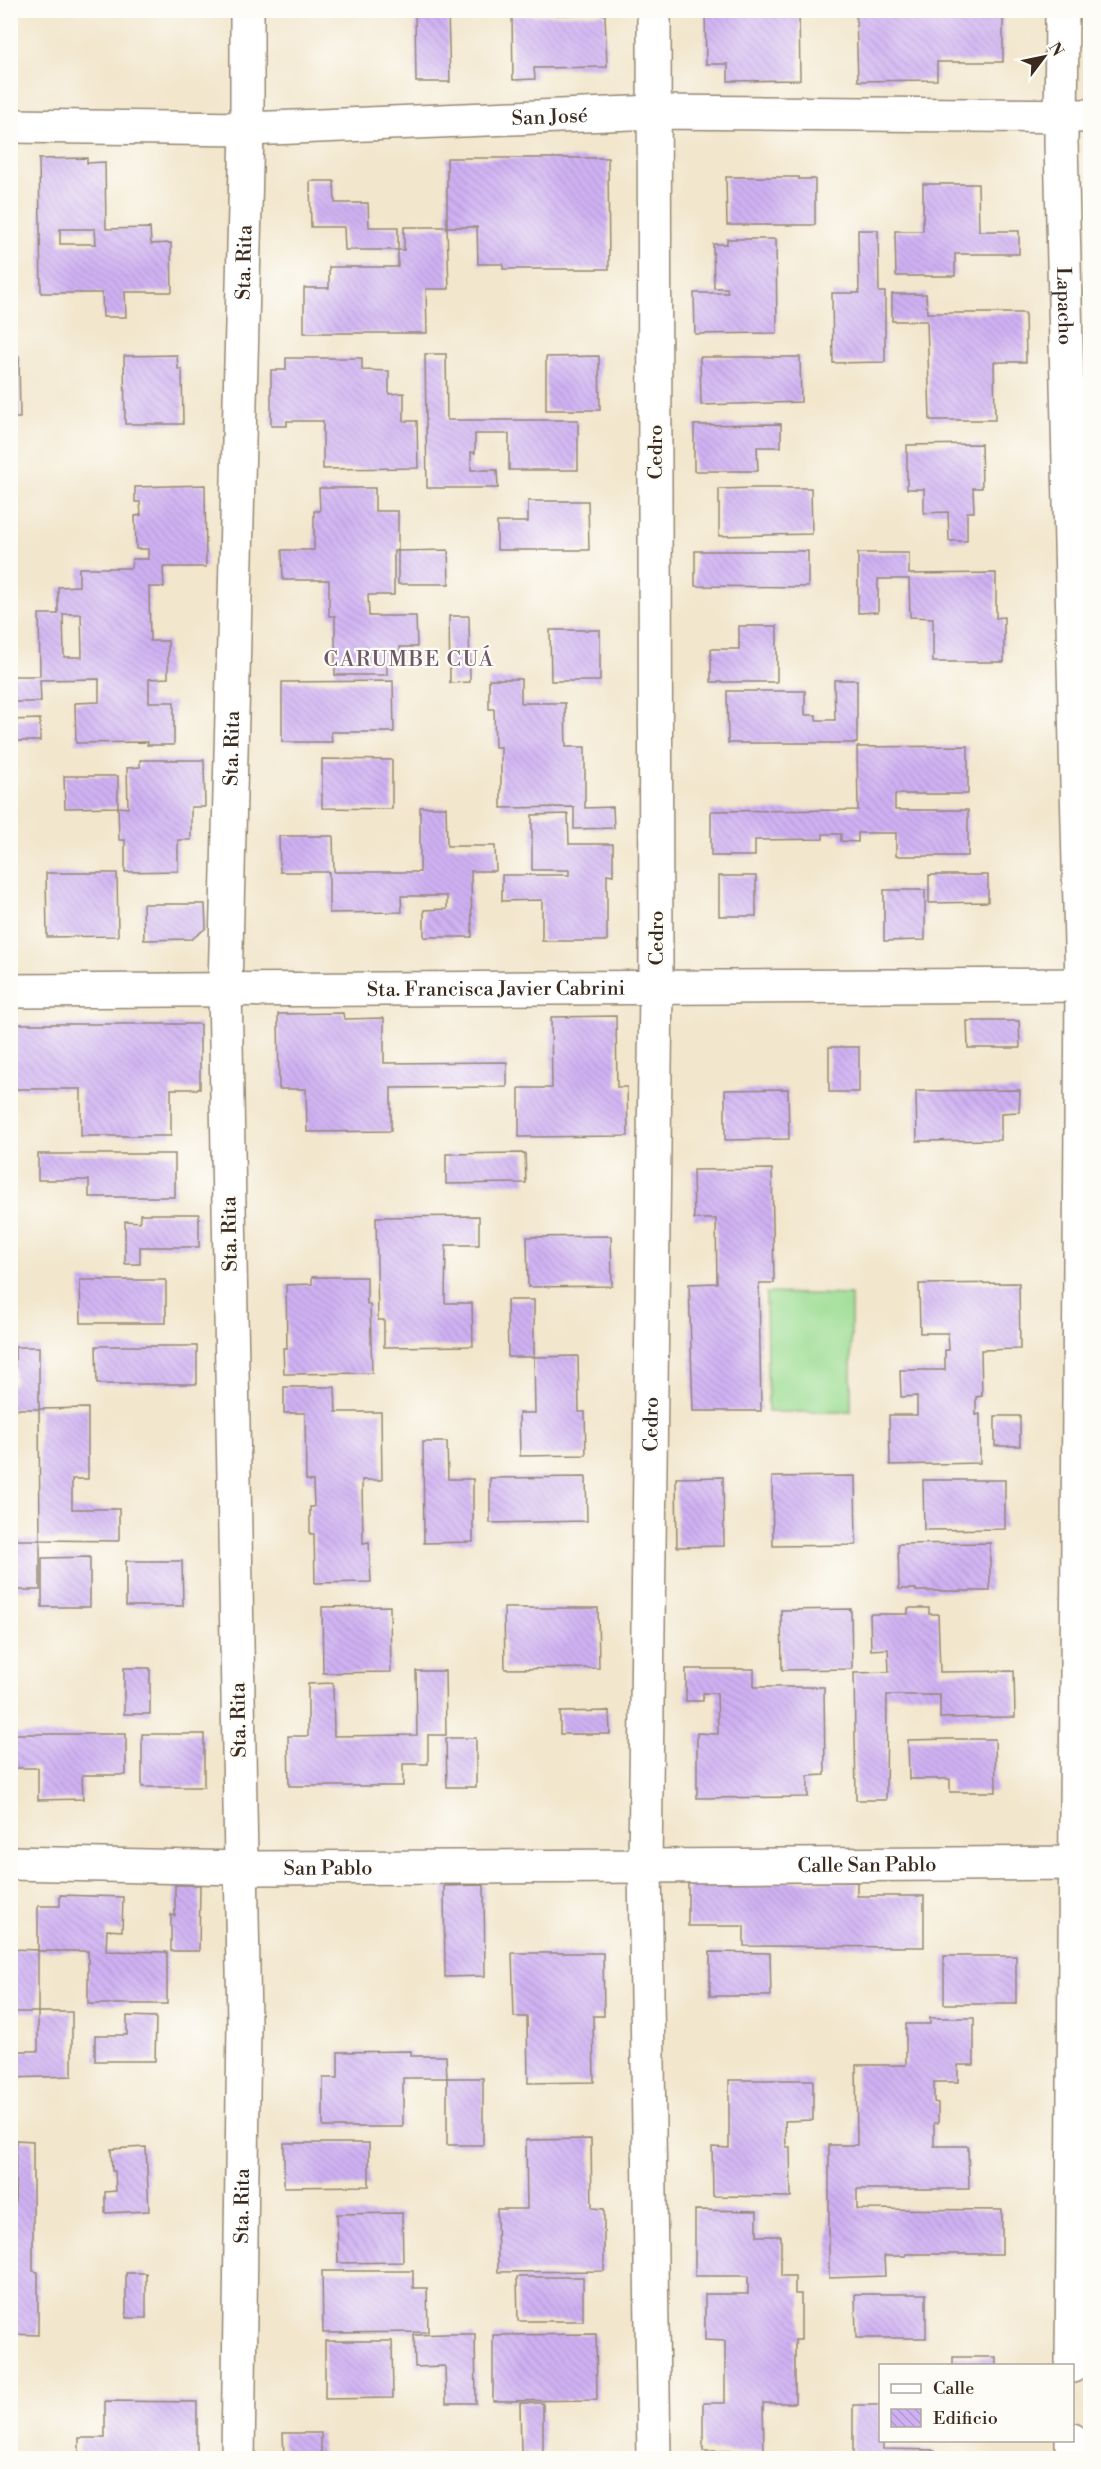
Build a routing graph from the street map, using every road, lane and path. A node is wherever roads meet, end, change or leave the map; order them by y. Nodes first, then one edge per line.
1 (247, 10) edge
2 (654, 10) edge
3 (1062, 10) edge
4 (655, 112) junction
5 (1076, 116) edge
6 (10, 126) edge
7 (247, 129) junction
8 (1086, 985) edge
9 (656, 987) junction
10 (225, 988) junction
11 (10, 991) edge
12 (10, 1863) edge
13 (1083, 1863) edge
14 (645, 1866) junction
15 (241, 1868) junction
16 (1072, 2364) edge
17 (1072, 2442) edge
18 (238, 2458) edge
19 (654, 2458) edge
20 (1072, 2458) edge

1 - 7 street, Sta. Rita
2 - 4 street, Cedro
3 - 5 street, Lapacho
4 - 5 street, San José
4 - 7 street, San José
4 - 9 street, Cedro
5 - 8 street, Lapacho
6 - 7 street, San José
7 - 10 street, Sta. Rita
8 - 9 street, Sta. Francisca Javier Cabrini
8 - 13 street, Lapacho
9 - 10 street, Sta. Francisca Javier Cabrini
9 - 14 street, Cedro
10 - 11 street, Sta. Francisca Javier Cabrini
10 - 15 street, Sta. Rita
12 - 15 street, San Pablo
13 - 14 street, Calle San Pablo
13 - 16 street, Lapacho
14 - 15 street, San Pablo
14 - 19 street, Cedro
15 - 18 street, Sta. Rita
17 - 20 street

